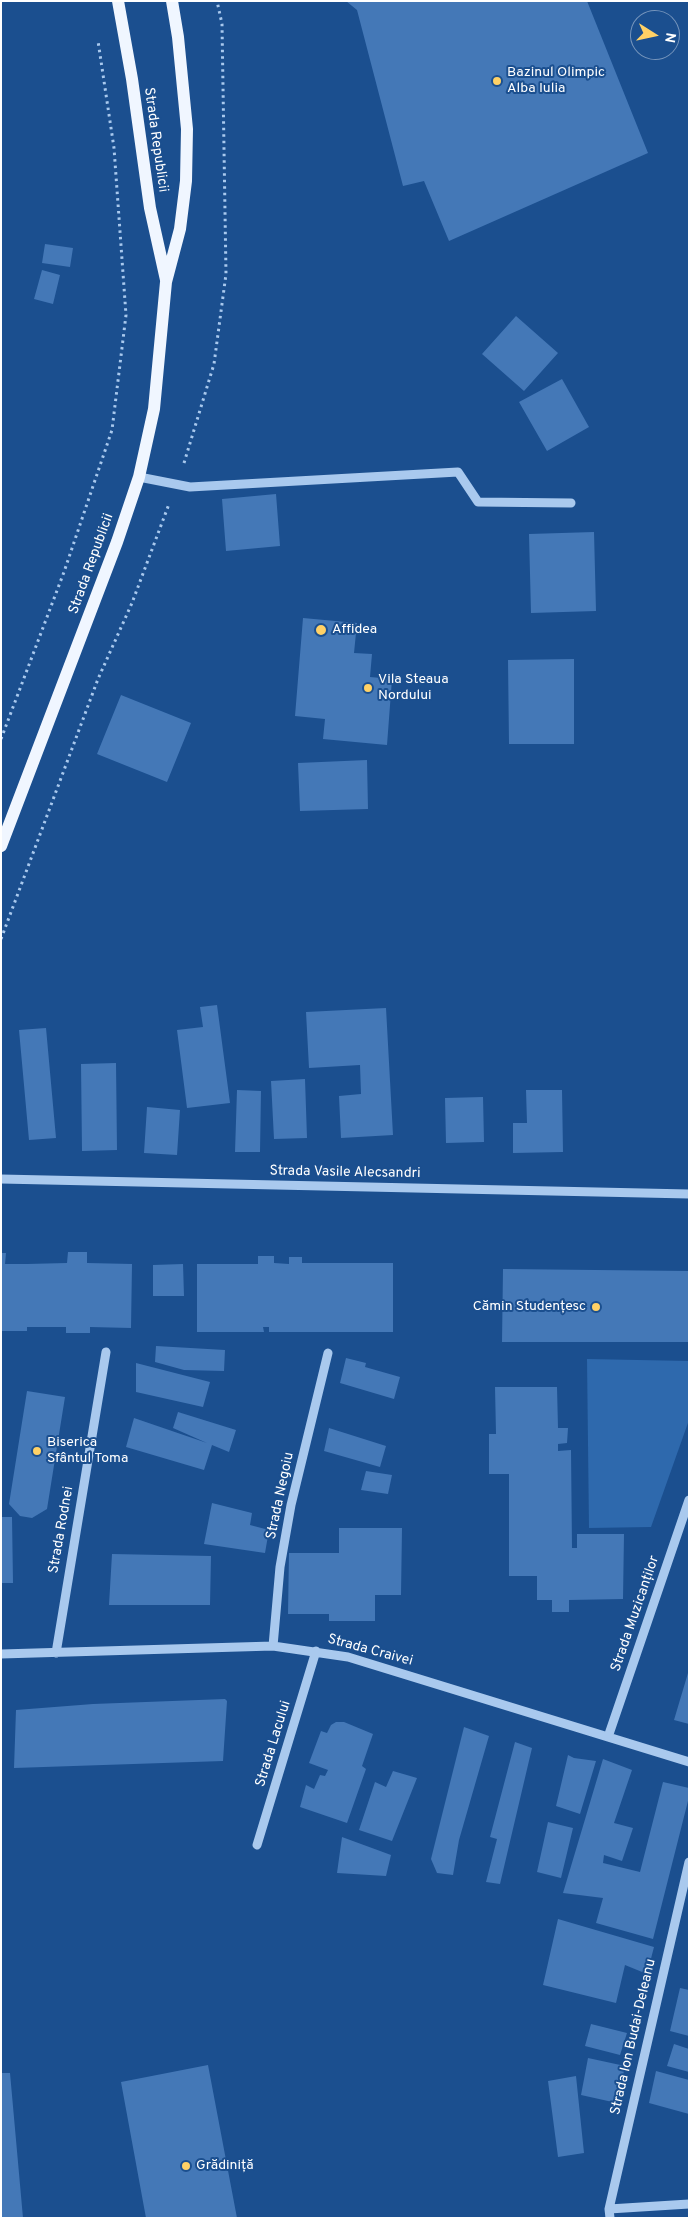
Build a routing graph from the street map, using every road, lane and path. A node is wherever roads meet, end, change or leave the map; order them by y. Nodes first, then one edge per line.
1 (118, 1) edge
2 (172, 1) edge
3 (97, 34) dead end
4 (166, 282) junction
5 (139, 478) junction
6 (571, 503) dead end
7 (1, 739) edge
8 (1, 846) edge
9 (1, 1179) edge
10 (689, 1194) edge
11 (106, 1352) dead end
12 (328, 1353) dead end
13 (689, 1500) edge
14 (273, 1646) junction
15 (316, 1651) junction
16 (56, 1653) junction
17 (1, 1654) edge
18 (608, 1737) junction
19 (689, 1762) edge
20 (257, 1846) dead end
21 (689, 1862) edge
22 (689, 2204) edge
23 (609, 2213) edge

1 - 4 main road, Strada Republicii
2 - 4 main road, Strada Republicii
3 - 7 path
4 - 5 main road, Strada Republicii
5 - 6 street
5 - 8 main road, Strada Republicii
9 - 10 street, Strada Vasile Alecsandri
11 - 16 street, Strada Rodnei
12 - 14 street, Strada Negoiu
13 - 18 street, Strada Muzicanților
14 - 15 street, Strada Craivei
14 - 16 street, Strada Craivei
15 - 18 street, Strada Craivei
15 - 20 street, Strada Lacului
16 - 17 street, Strada Craivei
18 - 19 street, Strada Craivei
21 - 23 street, Strada Ion Budai-Deleanu
22 - 23 street

